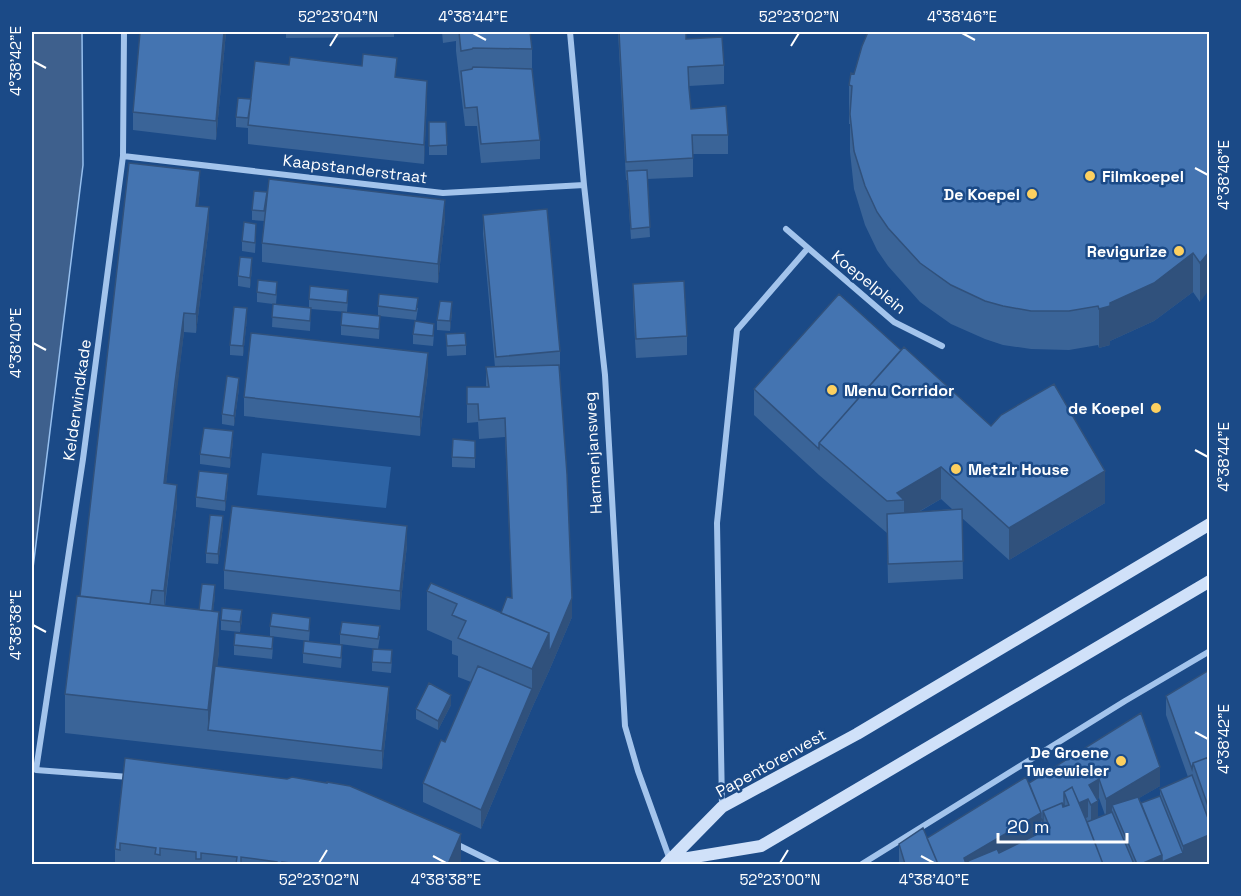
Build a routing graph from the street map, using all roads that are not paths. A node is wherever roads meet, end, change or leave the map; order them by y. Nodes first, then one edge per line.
1 (124, 32) edge
2 (570, 32) edge
3 (123, 156) junction
4 (584, 185) junction
5 (786, 229) dead end
6 (808, 248) junction
7 (942, 346) dead end
8 (1209, 524) edge
9 (1209, 581) edge
10 (1209, 651) edge
11 (140, 778) edge
12 (723, 807) junction
13 (451, 842) edge
14 (668, 863) edge
15 (497, 864) edge
16 (862, 864) edge

1 - 3 street, Kelderwindkade
2 - 4 street, Harmenjansweg
3 - 4 street, Kaapstanderstraat
3 - 11 street, Kelderwindkade
4 - 14 street, Harmenjansweg
5 - 6 street, Koepelplein
6 - 7 street, Koepelplein
6 - 12 street
8 - 12 street, Papentorenvest
9 - 14 street
10 - 16 street
12 - 14 street, Papentorenvest
13 - 15 street

